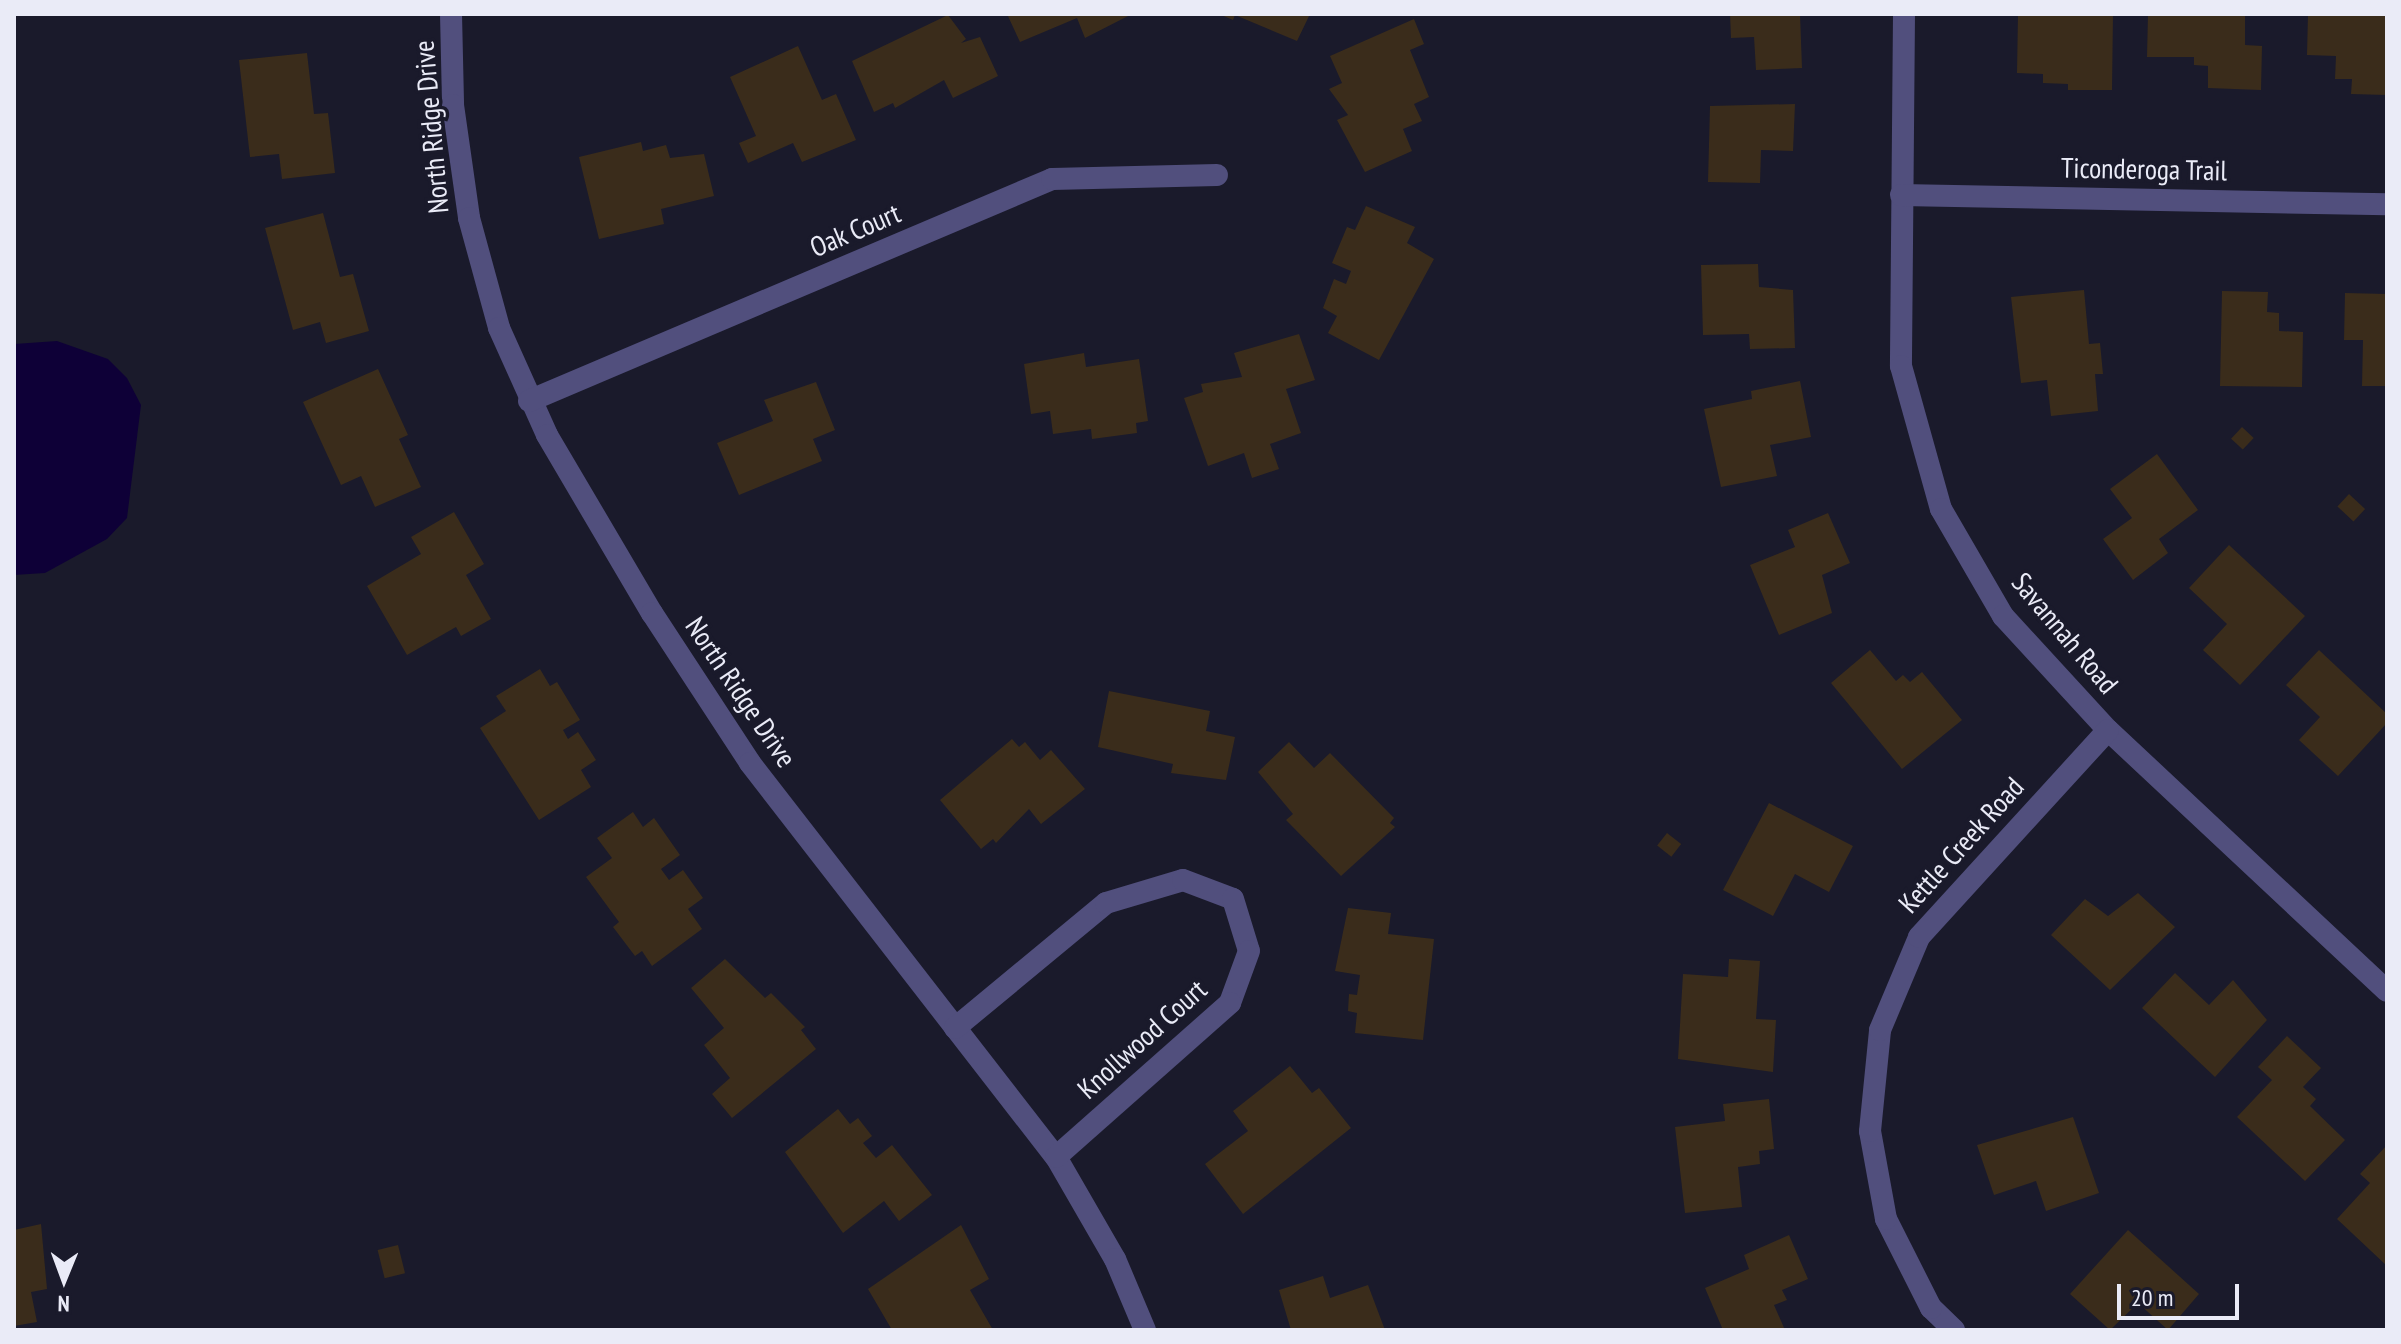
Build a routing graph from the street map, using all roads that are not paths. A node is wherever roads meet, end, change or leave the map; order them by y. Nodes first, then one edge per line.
1 (451, 14) edge
2 (1904, 14) edge
3 (1217, 175) dead end
4 (1901, 195) junction
5 (2387, 204) edge
6 (529, 401) junction
7 (2108, 730) junction
8 (2387, 991) edge
9 (955, 1028) junction
10 (1056, 1157) junction
11 (1145, 1330) edge
12 (1954, 1330) edge

1 - 6 street, North Ridge Drive
2 - 4 street, Savannah Road
3 - 6 street, Oak Court
4 - 5 street, Ticonderoga Trail
4 - 7 street, Savannah Road
6 - 9 street, North Ridge Drive
7 - 8 street, Savannah Road
7 - 12 street, Kettle Creek Road
9 - 10 street, North Ridge Drive
9 - 10 street, Knollwood Court
10 - 11 street, North Ridge Drive

